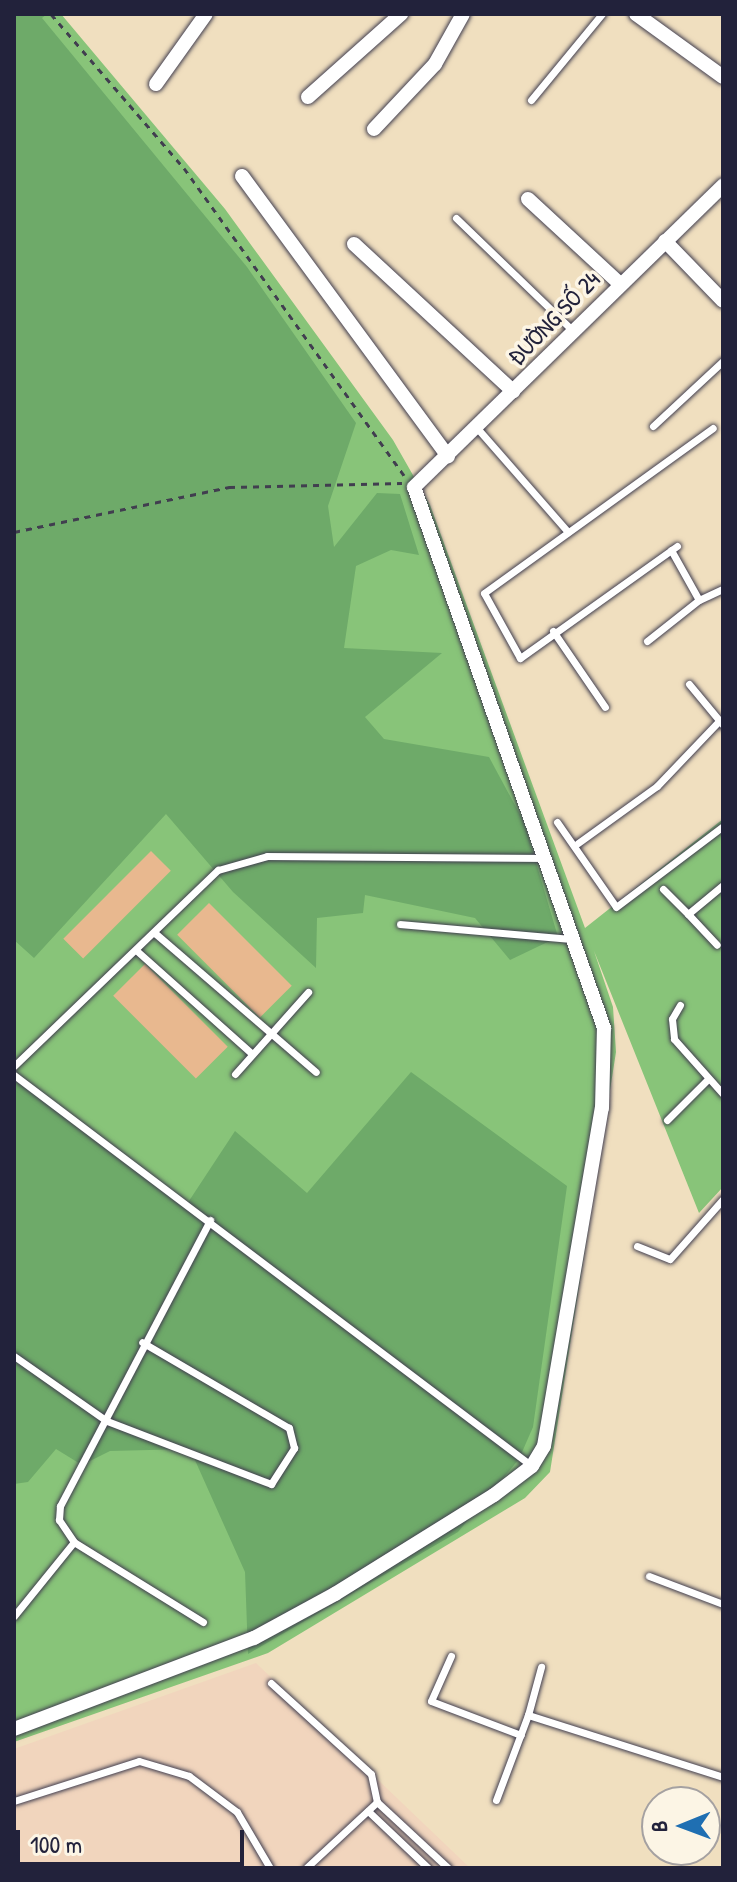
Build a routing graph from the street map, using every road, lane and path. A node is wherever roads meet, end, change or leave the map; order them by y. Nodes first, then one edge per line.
1 (51, 14) edge
2 (206, 14) edge
3 (401, 14) edge
4 (463, 14) edge
5 (602, 14) edge
6 (636, 14) edge
7 (723, 77) edge
8 (156, 84) dead end
9 (308, 97) dead end
10 (531, 100) dead end
11 (374, 129) dead end
12 (242, 176) dead end
13 (723, 185) edge
14 (528, 199) dead end
15 (456, 218) dead end
16 (665, 241) junction
17 (354, 244) dead end
18 (619, 283) junction
19 (723, 299) edge
20 (572, 330) junction
21 (723, 361) edge
22 (513, 391) junction
23 (653, 426) dead end
24 (477, 428) junction
25 (713, 428) dead end
26 (448, 456) junction
27 (14, 532) edge
28 (568, 532) junction
29 (723, 589) edge
30 (699, 600) junction
31 (553, 631) junction
32 (647, 641) dead end
33 (689, 684) dead end
34 (605, 707) dead end
35 (721, 723) edge
36 (557, 822) dead end
37 (723, 826) edge
38 (578, 843) junction
39 (545, 858) junction
40 (723, 885) edge
41 (663, 889) dead end
42 (688, 914) junction
43 (400, 924) dead end
44 (156, 934) junction
45 (575, 940) junction
46 (717, 945) dead end
47 (137, 951) junction
48 (308, 992) dead end
49 (680, 1005) dead end
50 (270, 1033) junction
51 (252, 1054) junction
52 (15, 1063) edge
53 (316, 1072) dead end
54 (235, 1074) dead end
55 (14, 1075) edge
56 (708, 1079) junction
57 (723, 1094) edge
58 (667, 1120) dead end
59 (723, 1199) edge
60 (210, 1220) junction
61 (637, 1246) dead end
62 (142, 1342) junction
63 (14, 1356) edge
64 (107, 1421) junction
65 (532, 1466) junction
66 (74, 1542) junction
67 (649, 1576) dead end
68 (723, 1604) edge
69 (14, 1616) edge
70 (203, 1622) dead end
71 (451, 1656) dead end
72 (541, 1667) dead end
73 (271, 1683) dead end
74 (528, 1715) junction
75 (14, 1729) edge
76 (521, 1735) junction
77 (723, 1777) edge
78 (496, 1800) dead end
79 (14, 1801) edge
80 (377, 1802) junction
81 (368, 1811) junction
82 (270, 1868) edge
83 (306, 1868) edge
84 (428, 1868) edge
85 (448, 1868) edge

1 - 27 path
2 - 8 street
3 - 9 street
4 - 11 street
5 - 10 lane
6 - 7 street
12 - 26 street
13 - 16 street, ĐƯỜNG SỐ 24
14 - 18 street
15 - 20 lane
16 - 18 street, ĐƯỜNG SỐ 24
16 - 19 street
17 - 22 street
18 - 20 street, ĐƯỜNG SỐ 24
20 - 22 street, ĐƯỜNG SỐ 24
21 - 23 lane
22 - 24 street, ĐƯỜNG SỐ 24
24 - 26 street, ĐƯỜNG SỐ 24
24 - 28 lane
25 - 28 lane
26 - 39 street, ĐƯỜNG SỐ 24
28 - 31 lane
29 - 30 lane
30 - 31 lane
30 - 32 lane
31 - 34 lane
33 - 35 lane
35 - 38 lane
36 - 38 lane
37 - 38 lane
39 - 44 lane
39 - 45 street
40 - 42 lane
41 - 42 lane
42 - 46 lane
43 - 45 lane
44 - 47 lane
44 - 50 lane
45 - 65 street
47 - 51 lane
47 - 52 lane
48 - 50 lane
49 - 56 lane
50 - 51 lane
50 - 53 lane
51 - 54 lane
55 - 60 lane
56 - 57 lane
56 - 58 lane
59 - 61 lane
60 - 62 lane
60 - 65 lane
62 - 64 lane
62 - 64 lane
63 - 64 lane
64 - 66 lane
65 - 75 street
66 - 69 lane
66 - 70 lane
67 - 68 lane
71 - 76 lane
72 - 74 lane
73 - 80 lane
74 - 76 lane
74 - 77 lane
76 - 78 lane
79 - 82 lane
80 - 81 lane
80 - 85 lane
81 - 83 lane
81 - 84 lane

